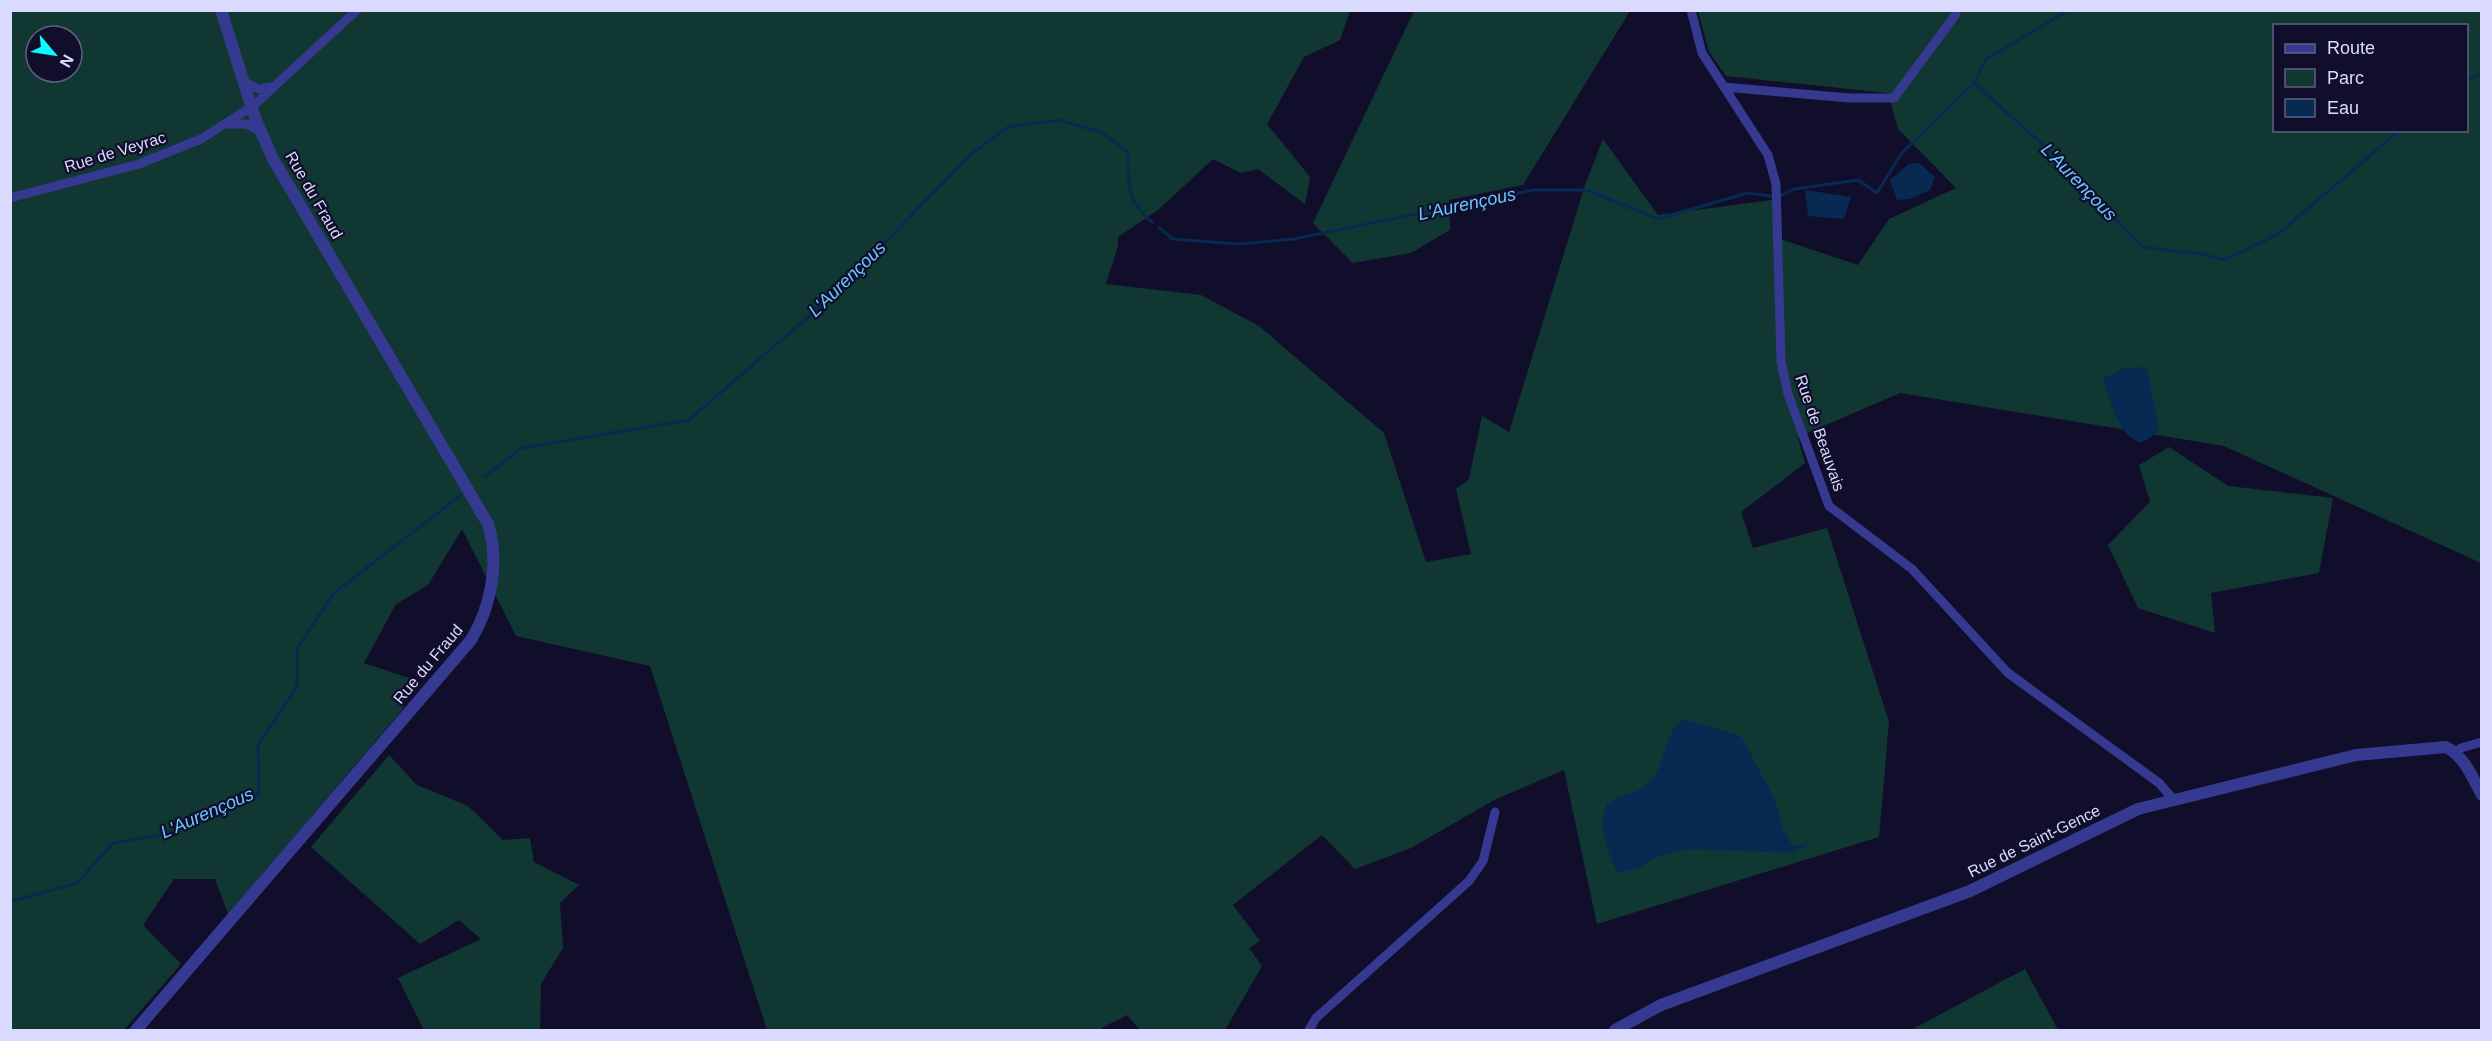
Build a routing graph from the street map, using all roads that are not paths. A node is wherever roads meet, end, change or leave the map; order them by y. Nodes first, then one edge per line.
1 (221, 10) edge
2 (357, 10) edge
3 (1691, 10) edge
4 (1956, 14) dead end
5 (244, 82) junction
6 (274, 86) junction
7 (1724, 87) junction
8 (253, 106) junction
9 (224, 125) junction
10 (261, 131) junction
11 (10, 198) edge
12 (2481, 742) edge
13 (2456, 752) junction
14 (2481, 795) edge
15 (2173, 799) junction
16 (1495, 812) dead end
17 (136, 1030) edge
18 (1309, 1030) edge
19 (1615, 1030) edge

1 - 5 street, Rue du Fraud
2 - 6 street, Rue de Veyrac
3 - 7 street, Rue de Beauvais
4 - 7 street
5 - 6 street
5 - 8 street, Rue du Fraud
6 - 8 street, Rue de Veyrac
7 - 15 street, Rue de Beauvais
8 - 9 street, Rue de Veyrac
8 - 10 street, Rue du Fraud
9 - 10 street
9 - 11 street, Rue de Veyrac
10 - 17 street, Rue du Fraud
12 - 13 street
13 - 14 street
13 - 15 street, Rue de Saint-Gence
15 - 19 street, Rue de Saint-Gence
16 - 18 street

